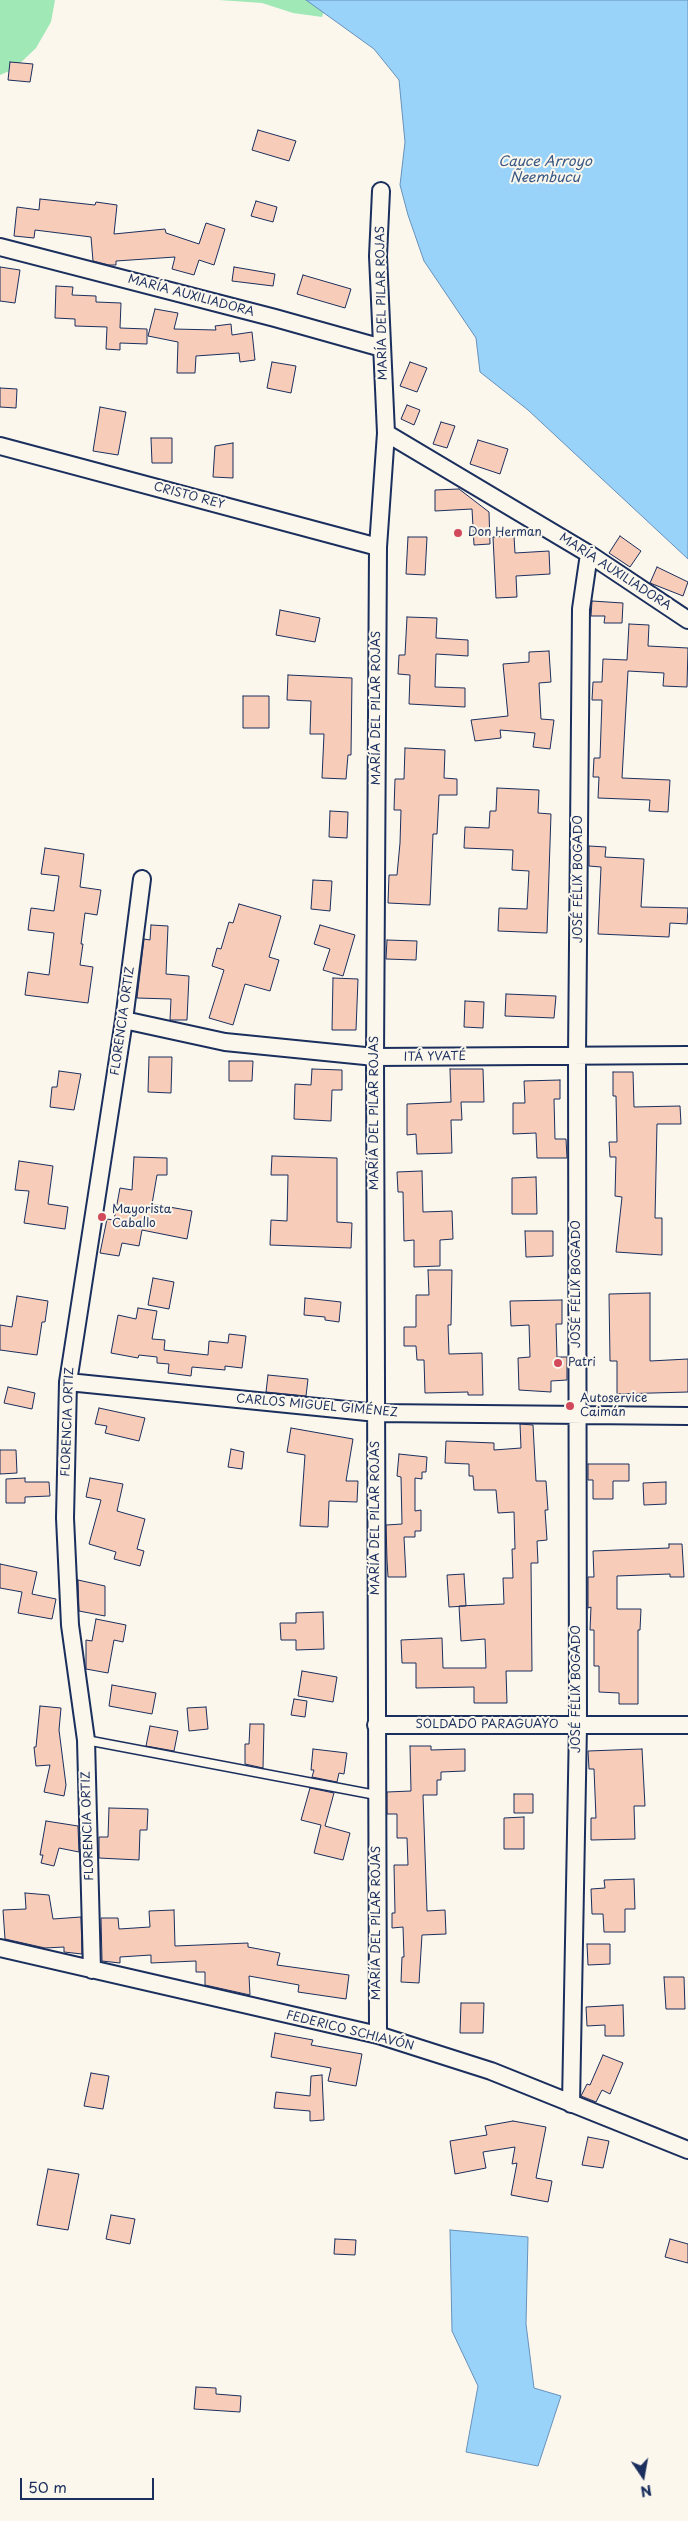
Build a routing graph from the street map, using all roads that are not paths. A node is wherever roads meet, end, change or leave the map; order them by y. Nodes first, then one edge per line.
1 (381, 191) dead end
2 (0, 247) edge
3 (382, 348) junction
4 (386, 432) junction
5 (0, 446) edge
6 (378, 546) junction
7 (589, 554) junction
8 (688, 620) edge
9 (142, 879) dead end
10 (124, 1020) junction
11 (577, 1055) junction
12 (688, 1055) edge
13 (375, 1057) junction
14 (68, 1382) junction
15 (376, 1413) junction
16 (577, 1416) junction
17 (688, 1416) edge
18 (376, 1725) junction
19 (578, 1725) junction
20 (688, 1725) edge
21 (86, 1740) junction
22 (376, 1795) junction
23 (0, 1948) edge
24 (92, 1970) junction
25 (378, 2035) junction
26 (571, 2104) junction
27 (688, 2150) edge

1 - 3 street, MARÍA DEL PILAR ROJAS
2 - 3 street, MARÍA AUXILIADORA
3 - 4 street, MARÍA DEL PILAR ROJAS
4 - 6 street, MARÍA DEL PILAR ROJAS
4 - 7 street, MARÍA AUXILIADORA
5 - 6 street, CRISTO REY
6 - 13 street, MARÍA DEL PILAR ROJAS
7 - 8 street, MARÍA AUXILIADORA
7 - 11 street, JOSÉ FÉLIX BOGADO
9 - 10 street, FLORENCIA ORTIZ
10 - 13 street, ITÁ YVATÉ
10 - 14 street, FLORENCIA ORTIZ
11 - 12 street, ITÁ YVATÉ
11 - 13 street, ITÁ YVATÉ
11 - 16 street, JOSÉ FÉLIX BOGADO
13 - 15 street, MARÍA DEL PILAR ROJAS
14 - 15 street, CARLOS MIGUEL GIMÉNEZ
14 - 21 street, FLORENCIA ORTIZ
15 - 16 street, CARLOS MIGUEL GIMÉNEZ
15 - 18 street, MARÍA DEL PILAR ROJAS
16 - 17 street, CARLOS MIGUEL GIMÉNEZ
16 - 19 street, JOSÉ FÉLIX BOGADO
18 - 19 street, SOLDADO PARAGUAYO
18 - 22 street, MARÍA DEL PILAR ROJAS
19 - 20 street, SOLDADO PARAGUAYO
19 - 26 street, JOSÉ FÉLIX BOGADO
21 - 22 lane
21 - 24 street, FLORENCIA ORTIZ
22 - 25 street, MARÍA DEL PILAR ROJAS
23 - 24 street, FEDERICO SCHIAVÓN
24 - 25 street, FEDERICO SCHIAVÓN
25 - 26 street, FEDERICO SCHIAVÓN
26 - 27 street, FEDERICO SCHIAVÓN

